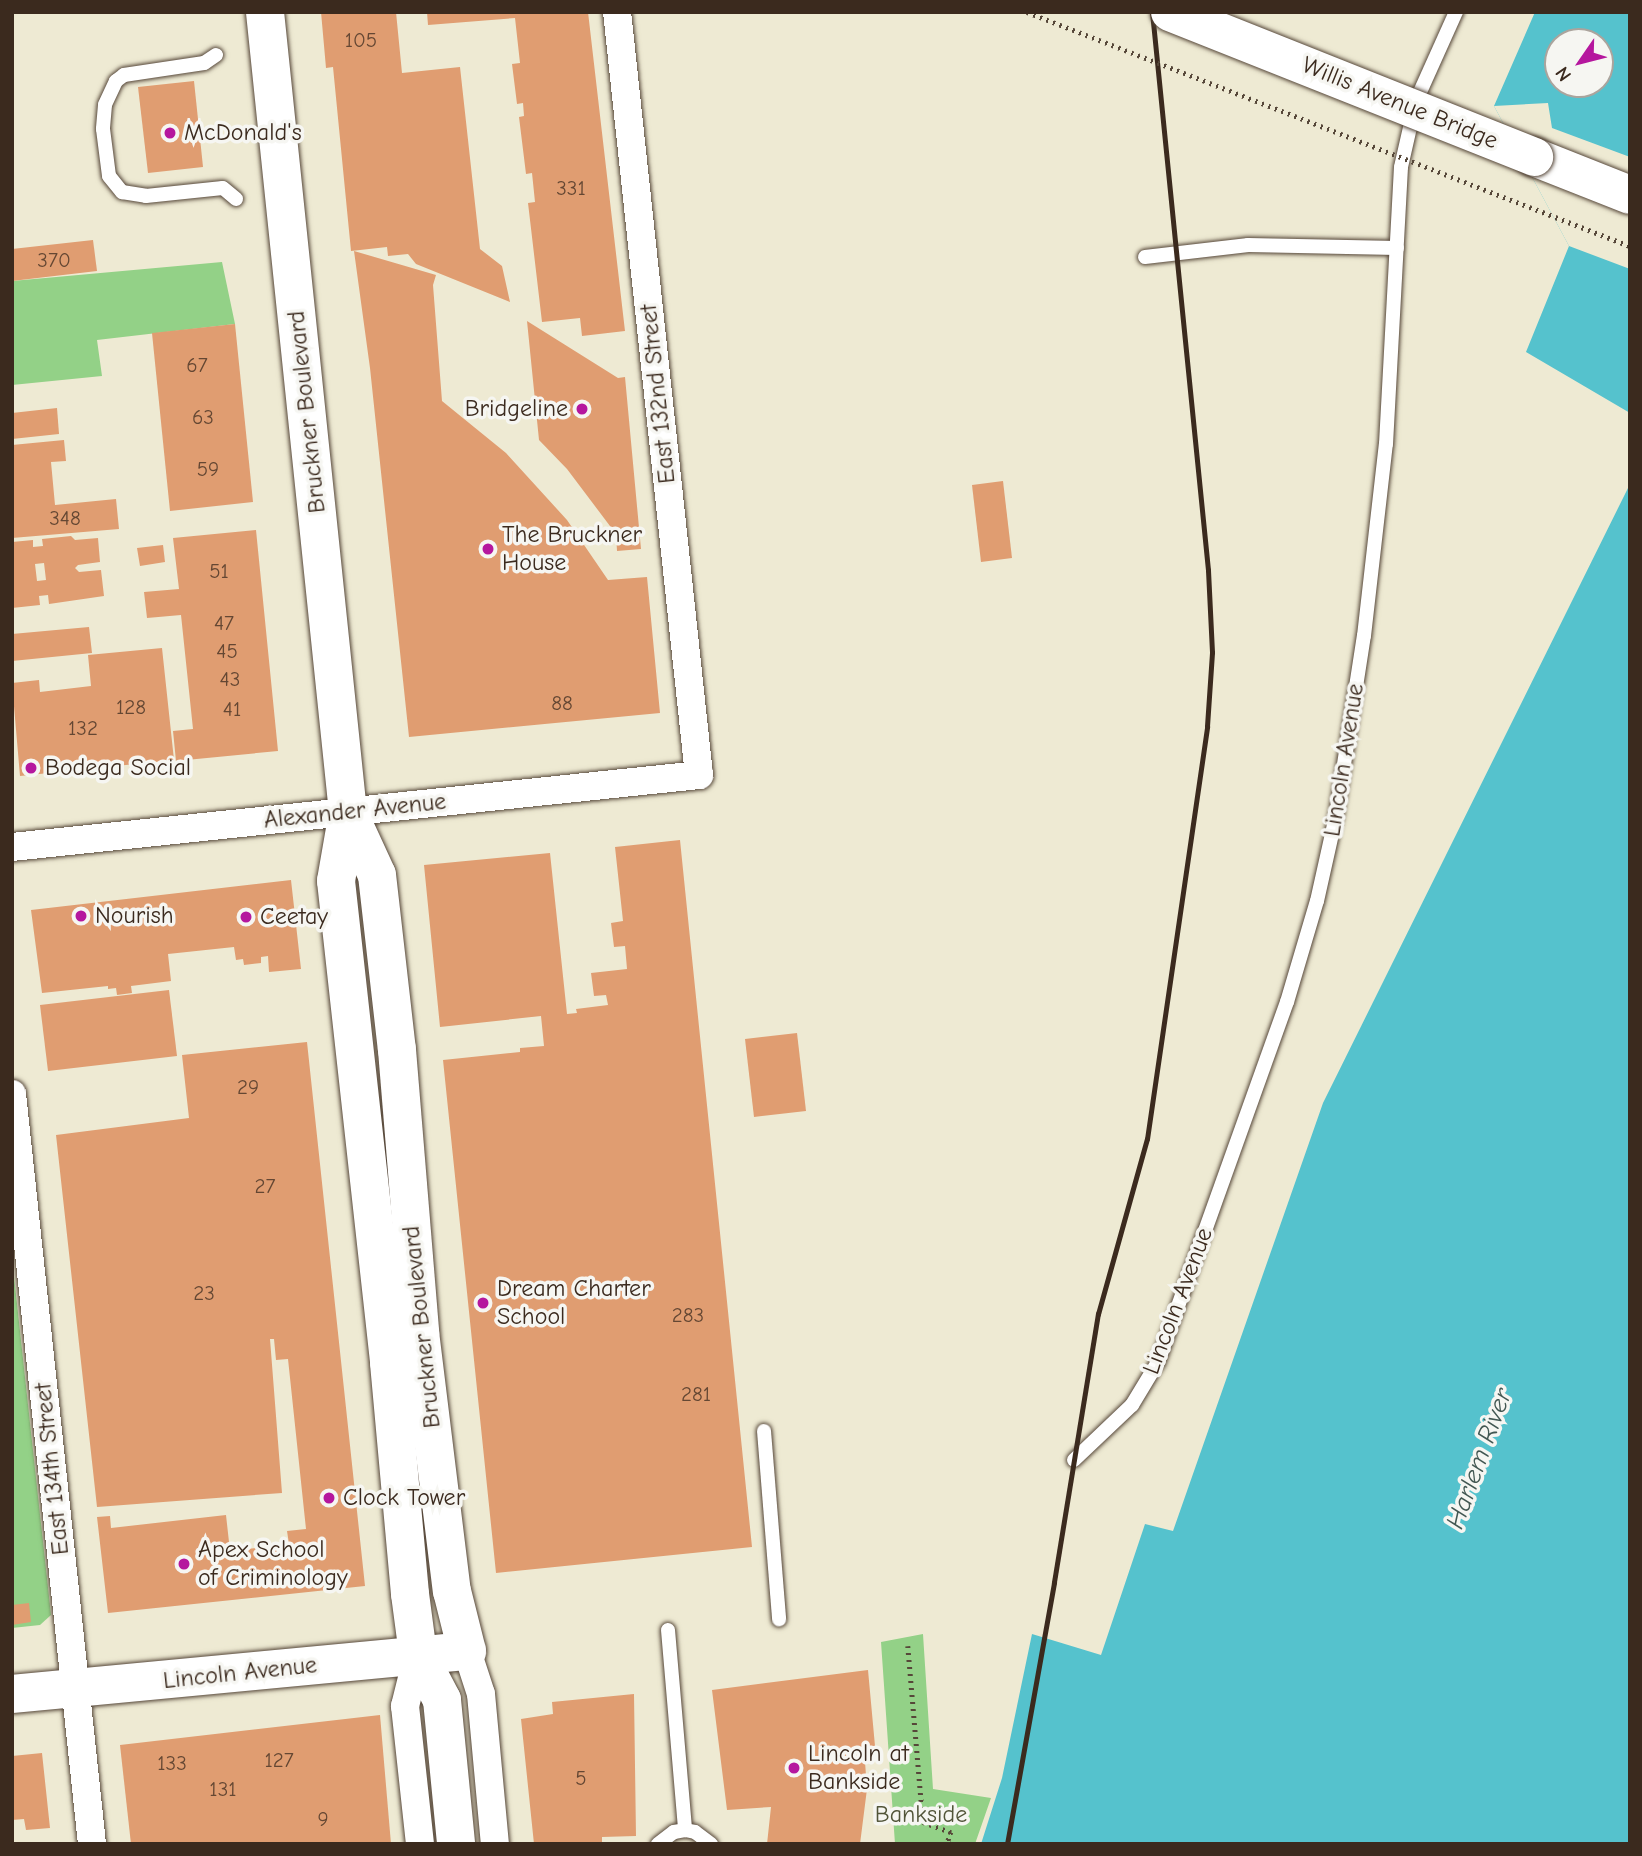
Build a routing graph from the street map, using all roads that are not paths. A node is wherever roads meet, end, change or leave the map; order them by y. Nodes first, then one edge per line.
1 (265, 12) edge
2 (617, 12) edge
3 (1170, 12) edge
4 (1456, 12) edge
5 (216, 55) dead end
6 (1630, 195) edge
7 (236, 199) dead end
8 (1397, 248) junction
9 (1145, 257) dead end
10 (699, 775) joint
11 (348, 812) junction
12 (12, 846) edge
13 (12, 1094) edge
14 (764, 1431) dead end
15 (1074, 1460) dead end
16 (779, 1619) dead end
17 (668, 1630) dead end
18 (467, 1651) junction
19 (418, 1654) junction
20 (75, 1689) junction
21 (12, 1694) edge
22 (454, 1826) edge
23 (685, 1830) junction
24 (92, 1844) edge
25 (420, 1844) edge
26 (495, 1844) edge
27 (657, 1844) edge
28 (711, 1844) edge

1 - 11 main road, Bruckner Boulevard
2 - 10 street, East 132nd Street
3 - 6 main road, Willis Avenue Bridge, bridge
4 - 8 lane, Lincoln Avenue
5 - 7 lane
8 - 9 lane
8 - 15 lane, Lincoln Avenue
10 - 11 street, Alexander Avenue
11 - 12 street, Alexander Avenue
11 - 18 main road, Bruckner Boulevard
11 - 19 main road, Bruckner Boulevard
13 - 20 street, East 134th Street
14 - 16 lane
17 - 23 lane
18 - 19 main road, Lincoln Avenue
18 - 26 street, Bruckner Boulevard
19 - 20 main road, Lincoln Avenue
19 - 22 main road
19 - 25 street, Bruckner Boulevard
20 - 21 main road, Lincoln Avenue
20 - 24 street, East 134th Street
23 - 27 lane
23 - 28 lane

